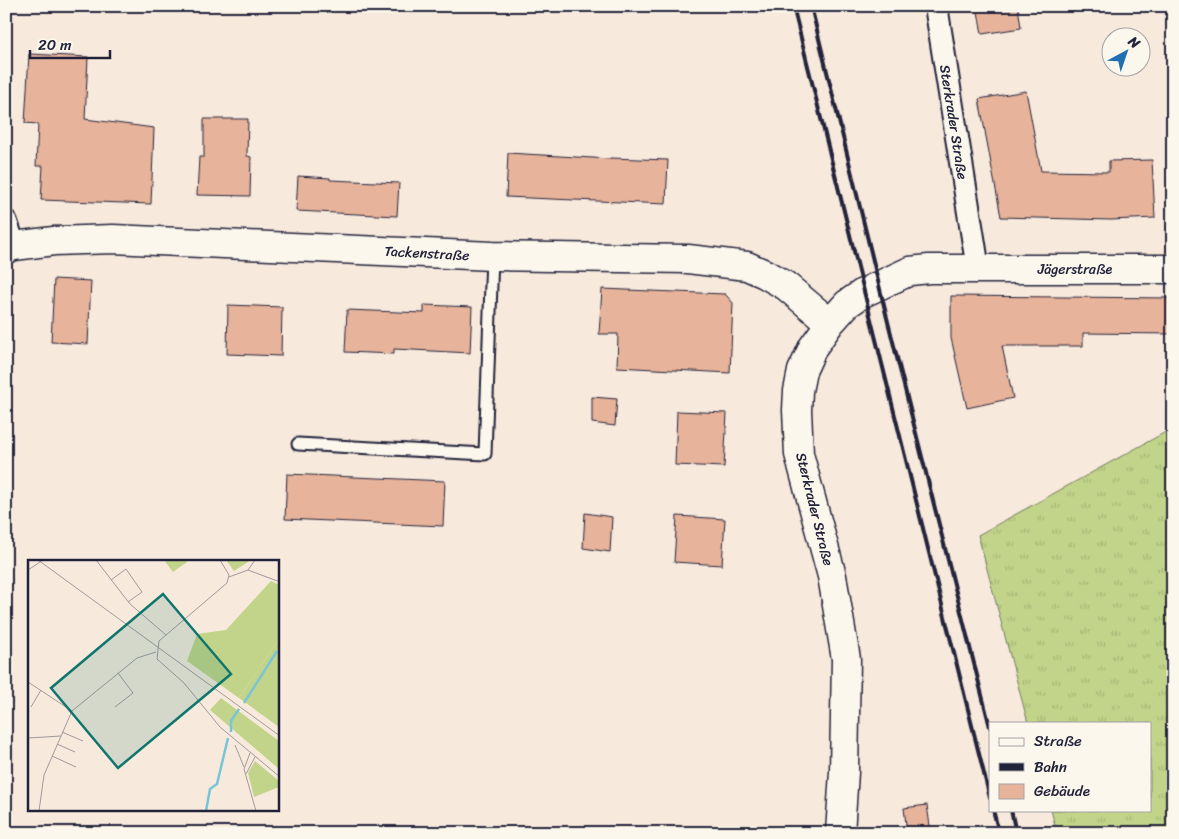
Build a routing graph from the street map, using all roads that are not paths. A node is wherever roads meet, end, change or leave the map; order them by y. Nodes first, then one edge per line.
1 (936, 6) edge
2 (9, 239) edge
3 (492, 256) junction
4 (978, 269) junction
5 (1173, 269) edge
6 (830, 324) junction
7 (298, 444) dead end
8 (840, 833) edge

1 - 4 street, Sterkrader Straße
2 - 3 main road, Tackenstraße
3 - 6 main road, Tackenstraße
3 - 7 lane
4 - 5 main road, Jägerstraße
4 - 6 main road, Sterkrader Straße
6 - 8 main road, Sterkrader Straße

